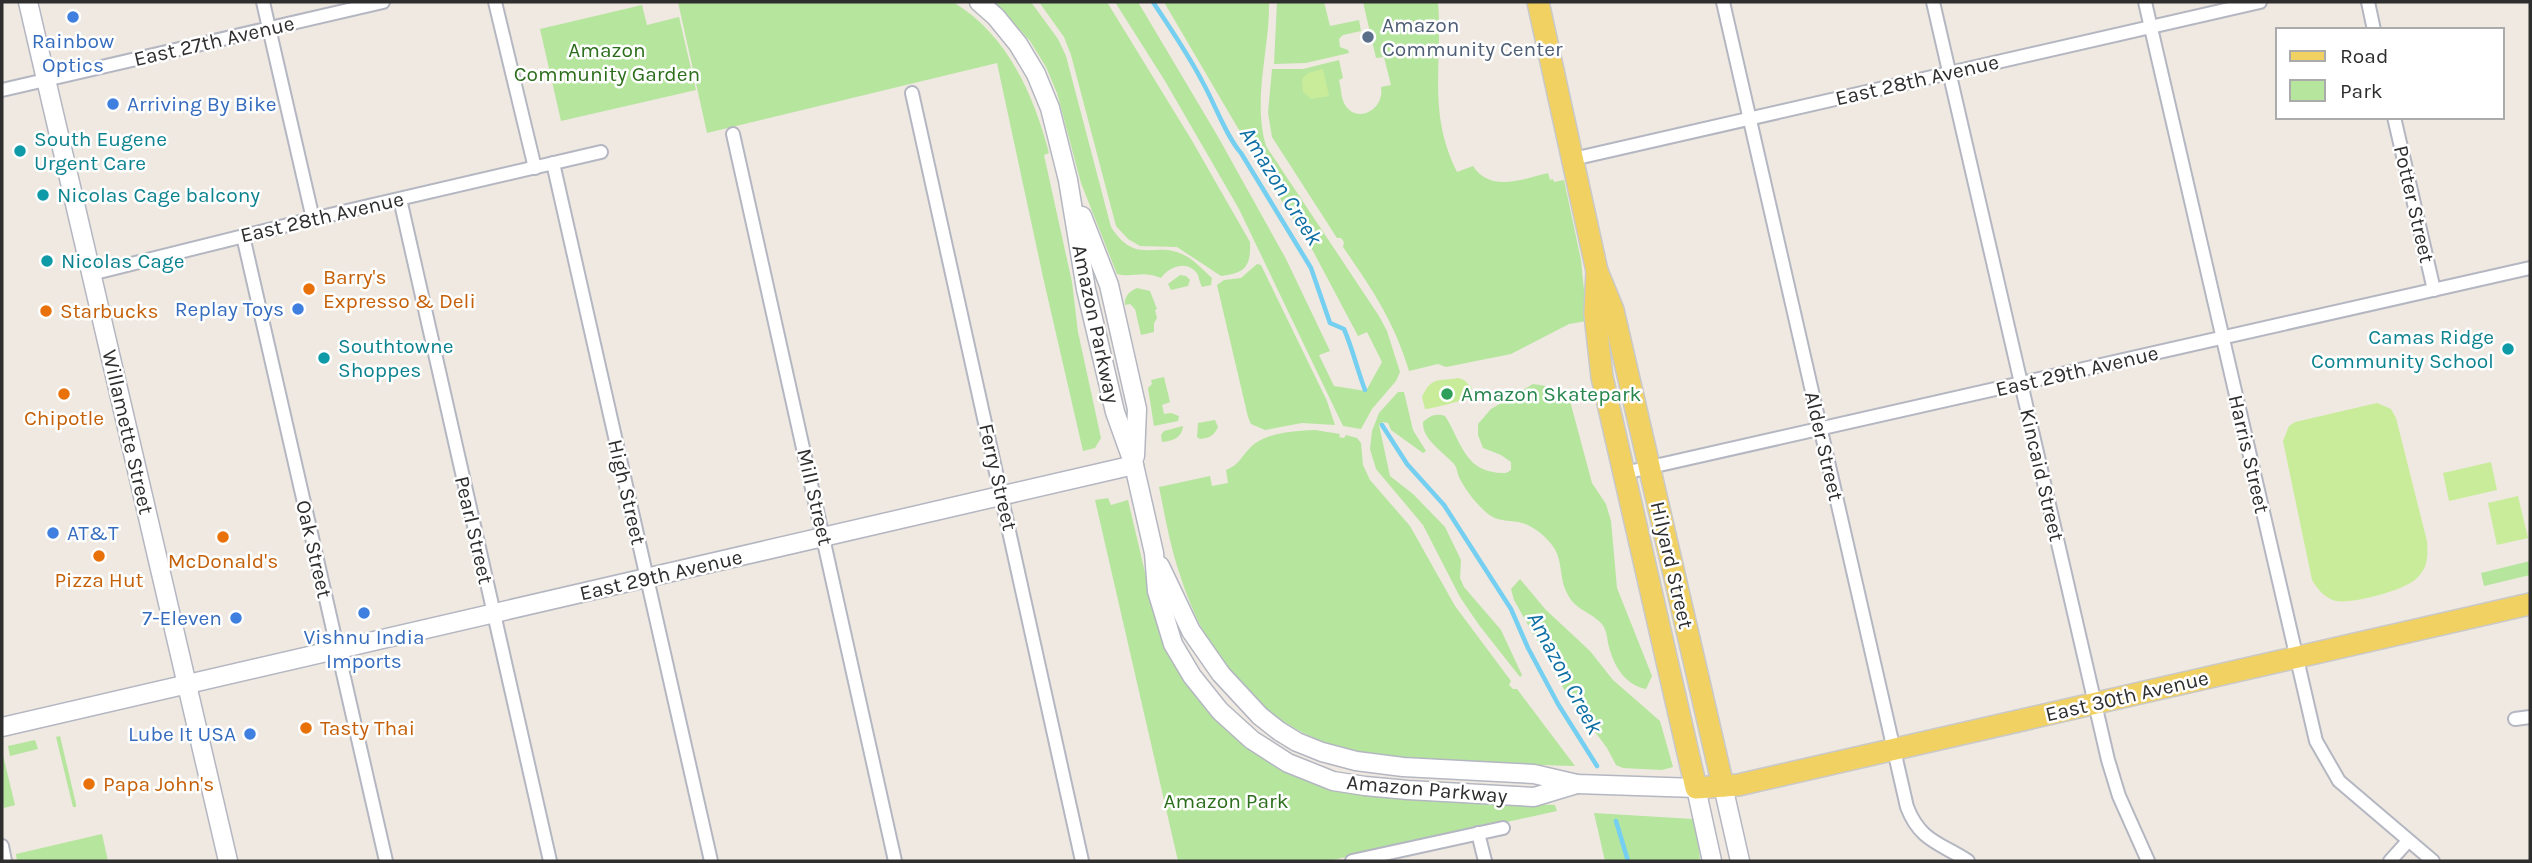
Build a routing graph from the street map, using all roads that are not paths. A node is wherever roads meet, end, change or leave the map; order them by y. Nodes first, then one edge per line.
1 (28, 2) edge
2 (263, 2) edge
3 (383, 2) edge
4 (495, 2) edge
5 (979, 2) edge
6 (1538, 2) edge
7 (1723, 2) edge
8 (1933, 2) edge
9 (2145, 2) edge
10 (2260, 2) edge
11 (2368, 2) edge
12 (2151, 27) junction
13 (2374, 28) edge
14 (269, 29) junction
15 (1950, 73) junction
16 (46, 80) junction
17 (2, 90) edge
18 (912, 93) dead end
19 (1751, 118) junction
20 (2394, 119) edge
21 (733, 134) dead end
22 (601, 152) dead end
23 (1573, 159) junction
24 (553, 163) junction
25 (535, 168) junction
26 (400, 199) junction
27 (313, 219) junction
28 (243, 236) junction
29 (2530, 268) edge
30 (1597, 271) junction
31 (91, 274) junction
32 (2434, 290) junction
33 (2223, 338) junction
34 (2021, 384) junction
35 (1821, 429) junction
36 (1134, 465) junction
37 (1649, 468) junction
38 (1624, 473) junction
39 (1002, 494) junction
40 (824, 536) junction
41 (1154, 553) junction
42 (646, 579) junction
43 (2530, 604) edge
44 (493, 615) junction
45 (338, 651) junction
46 (2296, 658) junction
47 (187, 684) junction
48 (2095, 703) junction
49 (2530, 717) edge
50 (2515, 719) dead end
51 (2, 727) edge
52 (1893, 750) junction
53 (1577, 784) junction
54 (1723, 786) junction
55 (1696, 788) junction
56 (1503, 828) dead end
57 (1478, 833) junction
58 (2408, 841) junction
59 (2, 846) edge
60 (5, 861) edge
61 (228, 861) edge
62 (386, 861) edge
63 (550, 861) edge
64 (711, 861) edge
65 (895, 861) edge
66 (1082, 861) edge
67 (1352, 861) edge
68 (1485, 861) edge
69 (1712, 861) edge
70 (1740, 861) edge
71 (1968, 861) edge
72 (2148, 861) edge
73 (2390, 861) edge
74 (2433, 861) edge

1 - 16 main road, Willamette Street
2 - 14 street
3 - 14 street, East 27th Avenue
4 - 25 street
5 - 36 main road, Amazon Parkway
6 - 23 main road, Hilyard Street
7 - 19 street, Alder Street
8 - 15 street, Kincaid Street
9 - 12 street, Harris Street
10 - 12 street, East 28th Avenue
11 - 13 street
12 - 15 street, East 28th Avenue
12 - 33 street, Harris Street
14 - 16 street, East 27th Avenue
14 - 27 street
15 - 19 street, East 28th Avenue
15 - 34 street, Kincaid Street
16 - 17 street, East 27th Avenue
16 - 31 main road, Willamette Street
18 - 39 street, Ferry Street
19 - 23 street, East 28th Avenue
19 - 35 street, Alder Street
20 - 32 street, Potter Street
21 - 40 street, Mill Street
22 - 24 street, East 28th Avenue
23 - 30 main road, Hilyard Street
24 - 25 street, East 28th Avenue
24 - 42 street, High Street
25 - 26 street, East 28th Avenue
26 - 27 street, East 28th Avenue
26 - 44 street, Pearl Street
27 - 28 street, East 28th Avenue
28 - 31 street, East 28th Avenue
28 - 45 street, Oak Street
29 - 32 street, East 29th Avenue
30 - 37 main road, Hilyard Street
30 - 38 main road, Hilyard Street
31 - 47 main road, Willamette Street
32 - 33 street, East 29th Avenue
33 - 34 street, East 29th Avenue
33 - 46 street, Harris Street
34 - 35 street, East 29th Avenue
34 - 48 street, Kincaid Street
35 - 37 street, East 29th Avenue
35 - 52 street, Alder Street
36 - 39 main road, East 29th Avenue
36 - 41 main road, Amazon Parkway
37 - 38 street, East 29th Avenue
37 - 54 main road, Hilyard Street
38 - 55 main road, Hilyard Street
39 - 40 main road, East 29th Avenue
39 - 66 street, Ferry Street
40 - 42 main road, East 29th Avenue
40 - 65 street, Mill Street
41 - 53 main road, Amazon Parkway
41 - 53 main road, Amazon Parkway
42 - 44 main road, East 29th Avenue
42 - 64 street, High Street
43 - 46 main road, East 30th Avenue
44 - 45 main road, East 29th Avenue
44 - 63 street, Pearl Street
45 - 47 main road, East 29th Avenue
45 - 62 street, Oak Street
46 - 48 main road, East 30th Avenue
46 - 58 street, Harris Street
47 - 51 main road, East 29th Avenue
47 - 61 main road, Willamette Street
48 - 52 main road, East 30th Avenue
48 - 72 street, Kincaid Street
49 - 50 street
52 - 54 main road, East 30th Avenue
52 - 71 street, Alder Street
53 - 55 main road, Amazon Parkway
54 - 55 main road, Amazon Parkway
54 - 70 main road, Hilyard Street
55 - 69 main road, Hilyard Street
56 - 57 street
57 - 67 street
57 - 68 street
58 - 73 street
58 - 74 street, Harris Street
59 - 60 street

